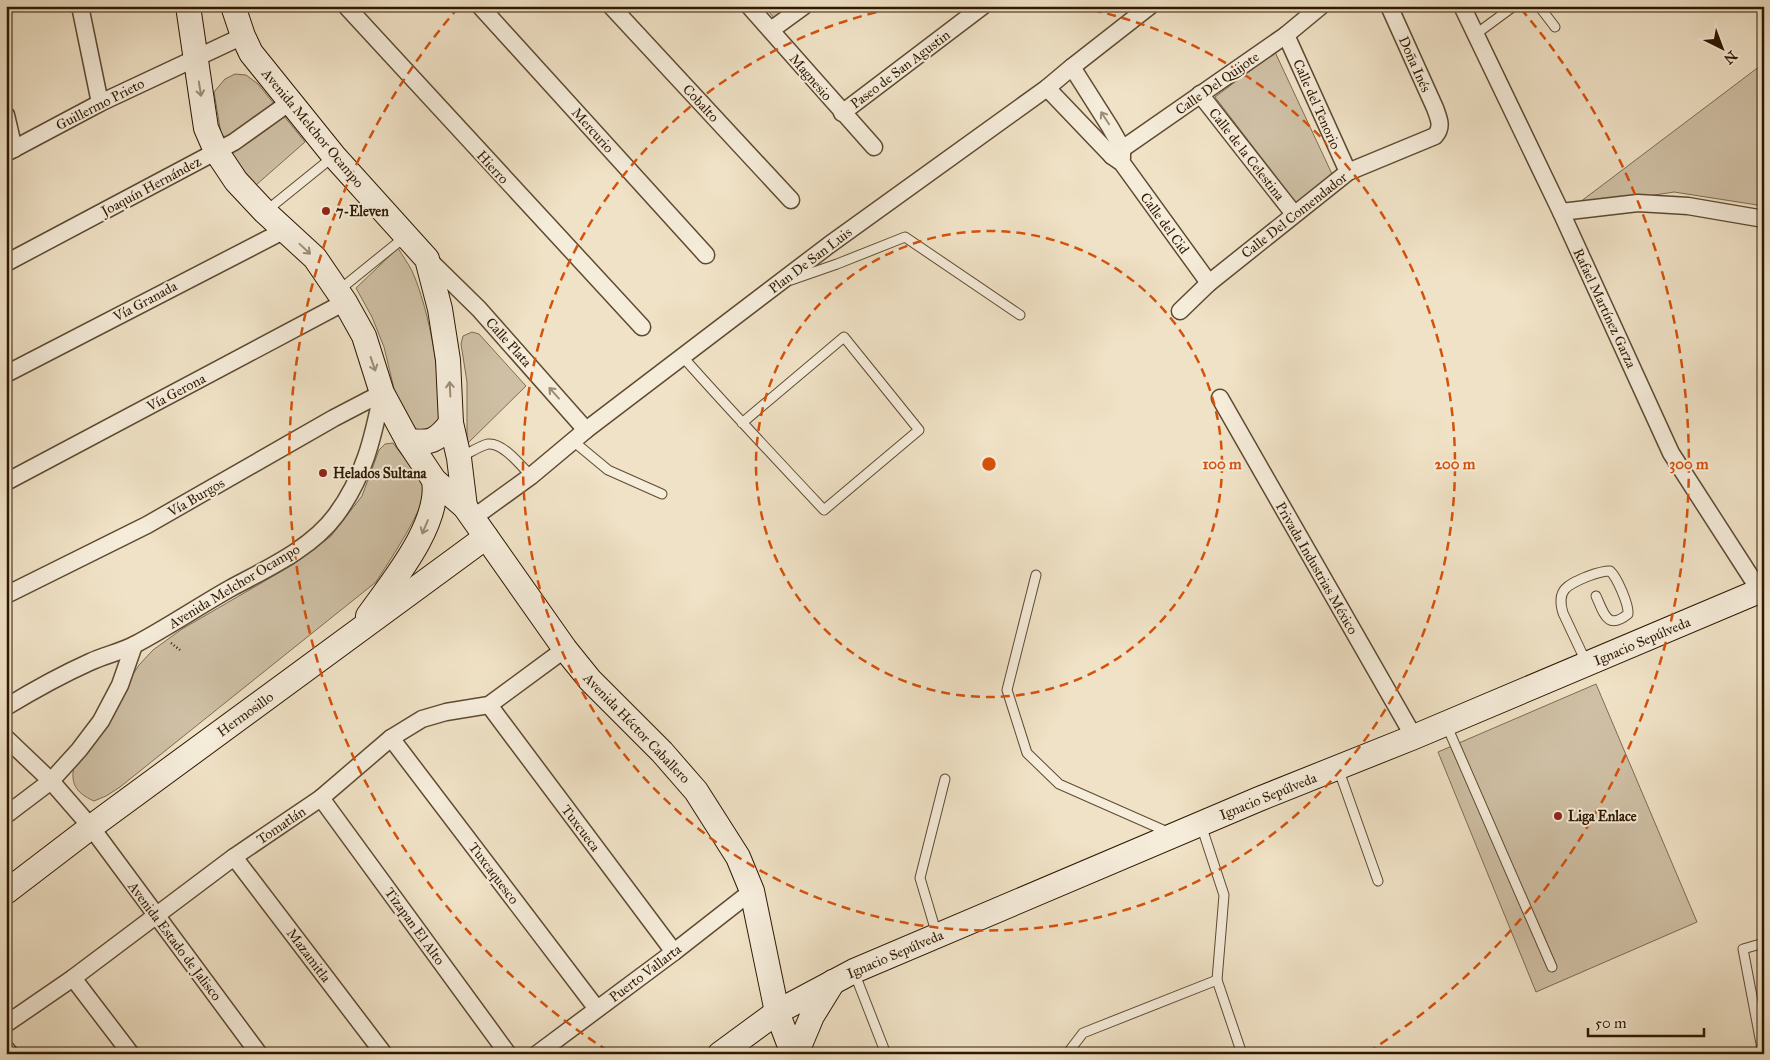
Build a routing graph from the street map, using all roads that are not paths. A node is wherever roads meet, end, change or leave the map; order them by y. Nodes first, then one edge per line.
1 (80, 6) edge
2 (234, 6) edge
3 (346, 6) edge
4 (480, 6) edge
5 (612, 6) edge
6 (749, 6) edge
7 (804, 6) edge
8 (983, 6) edge
9 (1321, 6) edge
10 (1389, 6) edge
11 (1462, 6) edge
12 (1514, 6) edge
13 (1540, 6) edge
14 (194, 8) edge
15 (1146, 8) edge
16 (1555, 27) dead end
17 (771, 30) junction
18 (1476, 34) junction
19 (1286, 35) junction
20 (243, 36) junction
21 (195, 58) junction
22 (1072, 67) junction
23 (1047, 88) junction
24 (1200, 94) junction
25 (290, 102) junction
26 (100, 103) junction
27 (842, 113) junction
28 (6, 115) edge
29 (1440, 122) joint
30 (874, 147) dead end
31 (10, 151) edge
32 (216, 151) junction
33 (334, 156) junction
34 (1118, 156) junction
35 (1348, 172) junction
36 (791, 200) dead end
37 (265, 212) junction
38 (1561, 212) junction
39 (1294, 214) junction
40 (1764, 219) edge
41 (284, 230) junction
42 (406, 236) junction
43 (706, 255) dead end
44 (427, 259) junction
45 (6, 263) edge
46 (1209, 283) junction
47 (777, 285) junction
48 (342, 296) junction
49 (1180, 311) dead end
50 (1020, 315) dead end
51 (642, 327) dead end
52 (682, 356) junction
53 (6, 374) edge
54 (382, 393) junction
55 (1220, 398) dead end
56 (742, 422) junction
57 (451, 423) junction
58 (586, 430) junction
59 (573, 440) junction
60 (408, 441) junction
61 (458, 458) junction
62 (531, 476) junction
63 (434, 480) junction
64 (6, 482) edge
65 (662, 494) dead end
66 (469, 512) junction
67 (486, 537) junction
68 (1036, 575) dead end
69 (1762, 594) edge
70 (6, 595) edge
71 (1596, 596) dead end
72 (356, 633) junction
73 (134, 645) junction
74 (565, 649) junction
75 (1587, 664) junction
76 (489, 705) junction
77 (6, 707) edge
78 (1446, 724) junction
79 (1414, 737) junction
80 (6, 738) edge
81 (391, 738) junction
82 (1338, 768) junction
83 (945, 779) dead end
84 (51, 781) junction
85 (321, 798) junction
86 (6, 814) edge
87 (1201, 824) junction
88 (91, 827) junction
89 (1174, 835) junction
90 (234, 856) junction
91 (1378, 881) dead end
92 (8, 886) edge
93 (752, 891) junction
94 (156, 915) junction
95 (938, 936) junction
96 (1764, 943) edge
97 (674, 952) junction
98 (1552, 966) dead end
99 (844, 976) junction
100 (73, 978) junction
101 (1217, 980) junction
102 (597, 1009) junction
103 (776, 1012) junction
104 (874, 1022) junction
105 (6, 1024) edge
106 (868, 1034) dead end
107 (6, 1049) edge
108 (10, 1054) edge
109 (131, 1054) edge
110 (259, 1054) edge
111 (384, 1054) edge
112 (508, 1054) edge
113 (537, 1054) edge
114 (720, 1054) edge
115 (795, 1054) edge
116 (886, 1054) edge
117 (1071, 1054) edge
118 (1242, 1054) edge
119 (1763, 1054) edge

1 - 26 street
2 - 20 main road, Avenida Melchor Ocampo
3 - 51 street, Hierro
4 - 43 street, Mercurio
5 - 36 street, Cobalto
6 - 17 street, Magnesio
7 - 17 street
8 - 27 street, Paseo de San Agustin
9 - 19 street, Calle Del Quijote
10 - 29 street, Doña Inés
11 - 18 street, Rafael Martínez Garza
12 - 18 lane
13 - 16 lane
14 - 21 main road, Avenida Melchor Ocampo
15 - 22 street, Plan De San Luis
17 - 27 street, Magnesio
18 - 38 street, Rafael Martínez Garza
19 - 24 street, Calle Del Quijote
19 - 35 street, Calle del Tenorio
20 - 21 street
20 - 25 main road, Avenida Melchor Ocampo
21 - 26 street, Guillermo Prieto
21 -> 32 main road, Avenida Melchor Ocampo
22 - 23 street, Plan De San Luis
34 -> 22 street, Calle del Cid
23 - 34 street, Calle del Cid
23 - 47 street, Plan De San Luis
24 - 34 street, Calle Del Quijote
24 - 39 street, Calle de la Celestina
25 - 32 street, Joaquín Hernández
25 - 33 main road, Avenida Melchor Ocampo
26 - 31 street, Guillermo Prieto
27 - 30 street, Magnesio
28 - 31 street
29 - 35 street, Calle Del Comendador
32 - 37 main road, Avenida Melchor Ocampo
32 - 45 street, Joaquín Hernández
33 - 37 lane
33 - 42 main road, Avenida Melchor Ocampo
34 - 46 street, Calle del Cid
35 - 39 street, Calle Del Comendador
37 - 41 main road, Avenida Melchor Ocampo
38 - 40 street
38 - 69 street, Rafael Martínez Garza
39 - 46 street, Calle Del Comendador
41 -> 48 main road, Avenida Melchor Ocampo
41 - 53 street, Vía Granada
42 - 44 main road, Avenida Melchor Ocampo
42 - 48 lane
57 -> 44 main road, Avenida Melchor Ocampo
58 -> 44 street, Calle Plata
46 - 49 street, Calle Del Comendador
47 - 50 lane
47 - 52 street, Plan De San Luis
48 -> 54 main road, Avenida Melchor Ocampo
48 - 64 street, Vía Gerona
52 - 56 lane
52 - 58 street, Plan De San Luis
54 - 60 main road, Avenida Melchor Ocampo
54 - 70 street, Vía Burgos
54 - 73 street, Avenida Melchor Ocampo
55 - 79 street, Privada Industrias México
56 - 56 lane
57 - 60 main road
57 - 61 main road, Avenida Melchor Ocampo
58 - 59 street, Plan De San Luis
59 - 62 street, Plan De San Luis
59 - 65 lane
60 - 63 main road, Avenida Melchor Ocampo
61 - 62 lane
61 - 66 main road, Avenida Melchor Ocampo
62 - 66 street, Plan De San Luis
63 - 66 main road, Avenida Melchor Ocampo
63 -> 72 main road
66 - 67 main road, Avenida Héctor Caballero
67 - 72 main road, Hermosillo
67 - 74 main road, Avenida Héctor Caballero
68 - 89 lane
69 - 75 main road, Ignacio Sepúlveda
71 - 75 lane
72 - 88 main road, Hermosillo
73 - 77 street, Avenida Melchor Ocampo
73 - 84 street
74 - 76 street, Tomatlán
74 - 93 main road, Avenida Héctor Caballero
75 - 78 main road, Ignacio Sepúlveda
76 - 81 street, Tomatlán
76 - 97 street, Tuxcueca
78 - 79 main road, Ignacio Sepúlveda
78 - 98 lane
79 - 82 main road, Ignacio Sepúlveda
80 - 84 street, Avenida Estado de Jalisco
81 - 85 street, Tomatlán
81 - 102 street, Tuxcaquesco
82 - 87 main road, Ignacio Sepúlveda
82 - 91 lane
83 - 95 lane
84 - 86 street
84 - 88 street, Avenida Estado de Jalisco
85 - 90 street, Tomatlán
85 - 112 street, Tizapan El Alto
87 - 89 main road, Ignacio Sepúlveda
87 - 101 lane
88 - 92 main road, Hermosillo
88 - 94 street, Avenida Estado de Jalisco
89 - 95 main road, Ignacio Sepúlveda
90 - 94 street, Tomatlán
90 - 111 street, Mazamitla
93 - 97 street, Puerto Vallarta
93 - 103 main road, Avenida Héctor Caballero
94 - 100 street, Tomatlán
94 - 110 street, Avenida Estado de Jalisco
95 - 99 main road, Ignacio Sepúlveda
96 - 119 lane
97 - 102 street, Puerto Vallarta
99 - 103 main road, Ignacio Sepúlveda
99 - 104 lane
99 - 115 main road
100 - 105 street, Tomatlán
100 - 109 street
101 - 117 lane
101 - 118 lane
102 - 113 street, Puerto Vallarta
103 - 114 main road, Ignacio Sepúlveda
103 - 115 main road, Avenida Héctor Caballero
104 - 106 lane
104 - 116 lane
107 - 108 street

